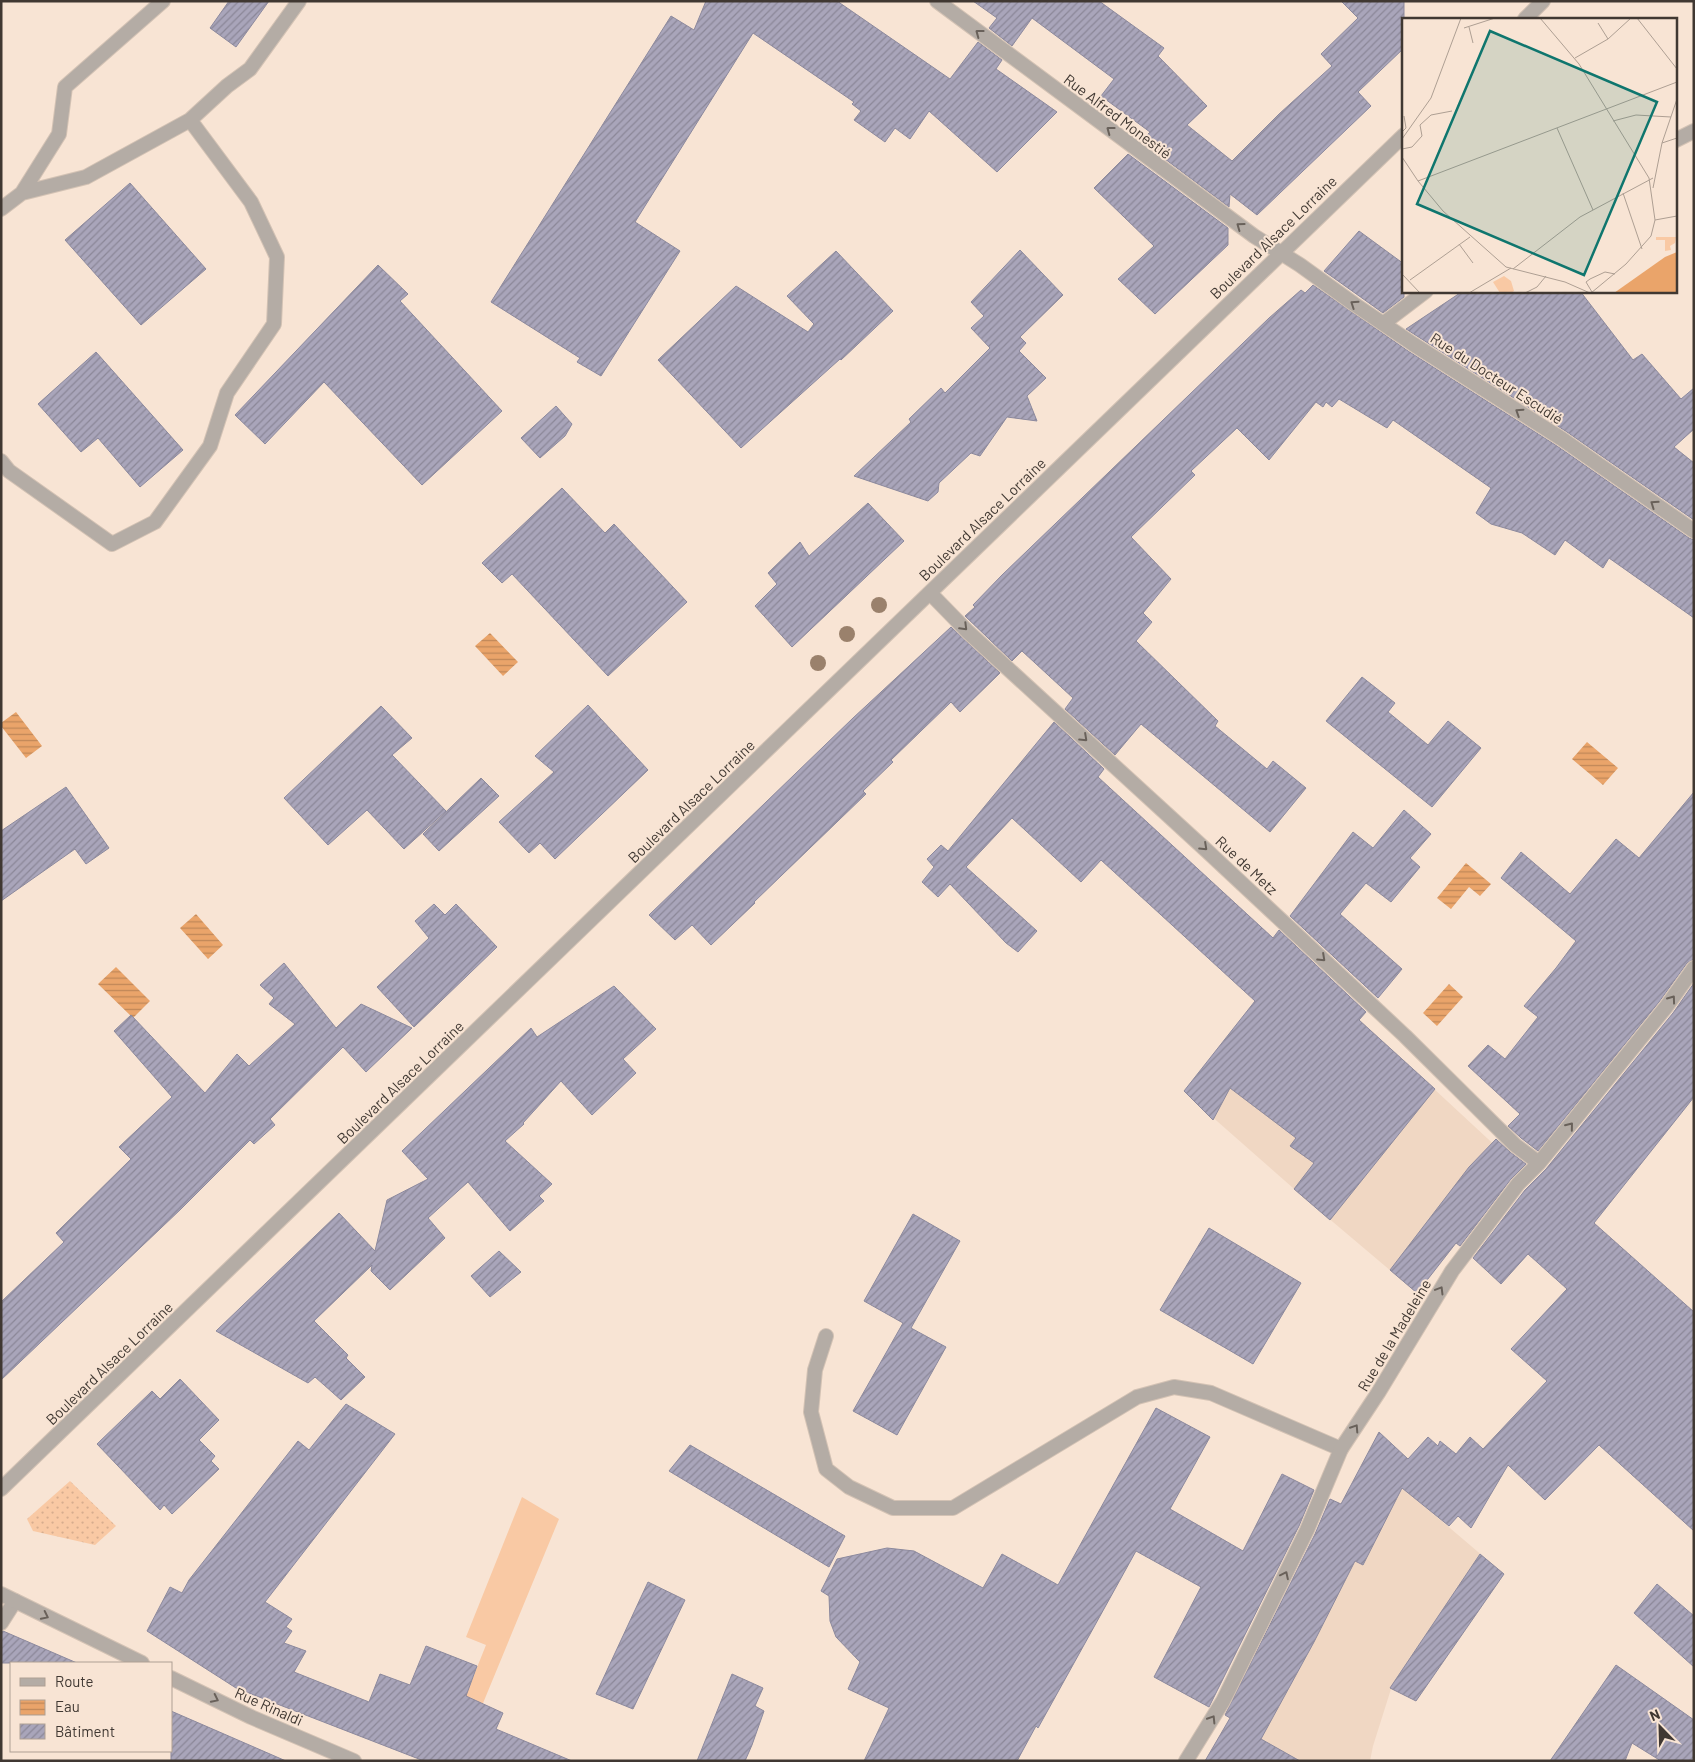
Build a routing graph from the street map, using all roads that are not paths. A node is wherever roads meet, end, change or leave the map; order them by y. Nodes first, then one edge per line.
1 (162, 1) edge
2 (299, 1) edge
3 (937, 1) edge
4 (1543, 1) edge
5 (1526, 18) edge
6 (190, 120) junction
7 (1694, 131) edge
8 (1402, 137) edge
9 (1678, 139) edge
10 (22, 193) junction
11 (1, 209) edge
12 (1281, 253) junction
13 (1425, 292) edge
14 (1384, 323) junction
15 (1, 461) edge
16 (1694, 532) edge
17 (930, 593) junction
18 (1694, 968) edge
19 (1539, 1163) junction
20 (826, 1336) dead end
21 (1341, 1449) junction
22 (1, 1489) edge
23 (1, 1594) edge
24 (15, 1601) junction
25 (1, 1623) edge
26 (140, 1662) edge
27 (172, 1678) edge
28 (354, 1761) edge
29 (1186, 1761) edge

1 - 10 street
2 - 6 street
12 -> 3 street, Rue Alfred Monestié
4 - 5 street
6 - 10 street
6 - 15 street
7 - 9 street
8 - 12 street, Boulevard Alsace Lorraine
10 - 11 street
14 -> 12 street, Rue du Docteur Escudié
12 - 17 street, Boulevard Alsace Lorraine
13 - 14 street
16 -> 14 street, Rue du Docteur Escudié
17 -> 19 street, Rue de Metz
17 - 22 street, Boulevard Alsace Lorraine
19 -> 18 street, Rue de la Madeleine
21 -> 19 street, Rue de la Madeleine
20 - 21 street
29 -> 21 street, Rue de la Madeleine
23 - 24 street
24 - 25 street
24 -> 26 street
27 -> 28 street, Rue Rinaldi

